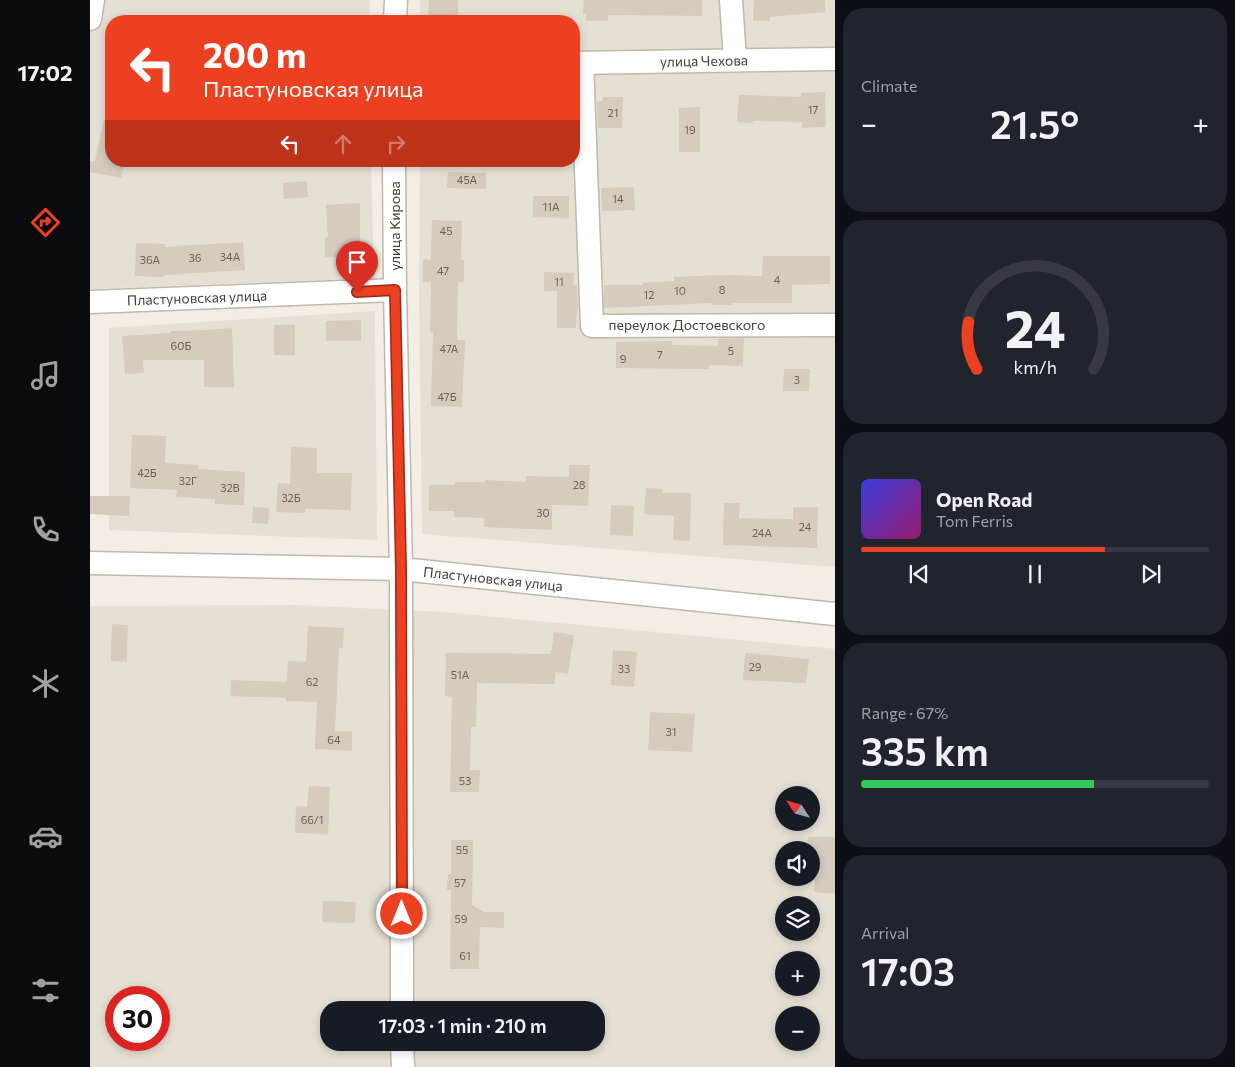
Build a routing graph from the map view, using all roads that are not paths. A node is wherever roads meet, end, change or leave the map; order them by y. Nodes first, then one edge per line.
1 (93, 0) edge
2 (396, 0) edge
3 (730, 0) edge
4 (395, 15) edge
5 (90, 19) edge
6 (835, 59) edge
7 (735, 60) junction
8 (580, 63) edge
9 (580, 101) edge
10 (394, 167) edge
11 (395, 290) junction
12 (90, 302) edge
13 (835, 325) edge
14 (90, 563) edge
15 (401, 569) junction
16 (835, 614) edge
17 (402, 1001) edge
18 (402, 1051) edge
19 (402, 1067) edge

1 - 5 street
2 - 4 street
3 - 7 street
6 - 7 street, улица Чехова
7 - 8 street, улица Чехова
9 - 13 street, переулок Достоевского
10 - 11 street, улица Кирова
11 - 12 street, Пластуновская улица
11 - 15 street, улица Кирова
14 - 15 street, Пластуновская улица
15 - 16 street, Пластуновская улица
15 - 17 street, улица Кирова
18 - 19 street

